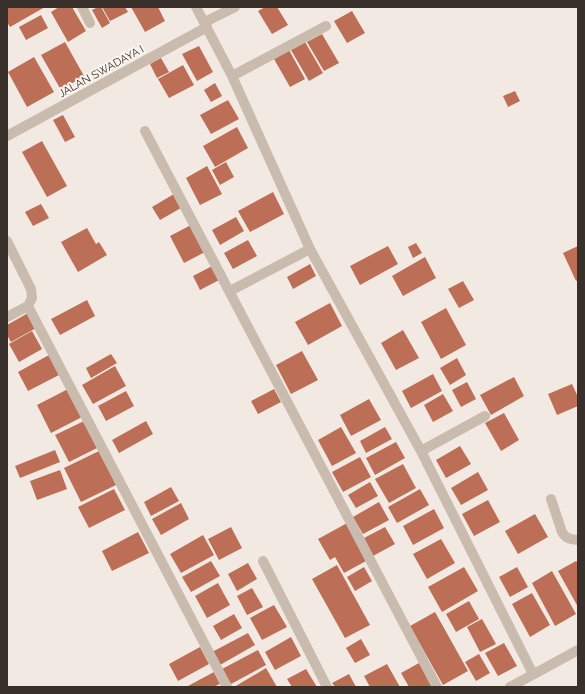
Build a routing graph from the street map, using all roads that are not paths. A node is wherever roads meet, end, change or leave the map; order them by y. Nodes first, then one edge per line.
1 (82, 7) edge
2 (196, 7) edge
3 (235, 7) edge
4 (90, 23) dead end
5 (206, 24) junction
6 (326, 26) dead end
7 (232, 76) junction
8 (145, 131) dead end
9 (7, 136) edge
10 (7, 241) edge
11 (310, 249) junction
12 (230, 291) junction
13 (28, 306) junction
14 (7, 317) edge
15 (485, 416) dead end
16 (421, 451) junction
17 (551, 499) dead end
18 (578, 540) edge
19 (263, 561) dead end
20 (578, 650) edge
21 (533, 674) junction
22 (227, 687) edge
23 (327, 687) edge
24 (437, 687) edge
25 (510, 687) edge

1 - 4 street
2 - 5 street
3 - 5 street, JALAN SWADAYA I
5 - 7 street
5 - 9 street, JALAN SWADAYA I
6 - 7 street
7 - 11 street
8 - 12 street
10 - 13 street
11 - 12 street
11 - 16 street
12 - 24 street
13 - 14 street
13 - 22 street
15 - 16 street
16 - 21 street
17 - 18 street
19 - 23 street
20 - 21 street
21 - 25 street

